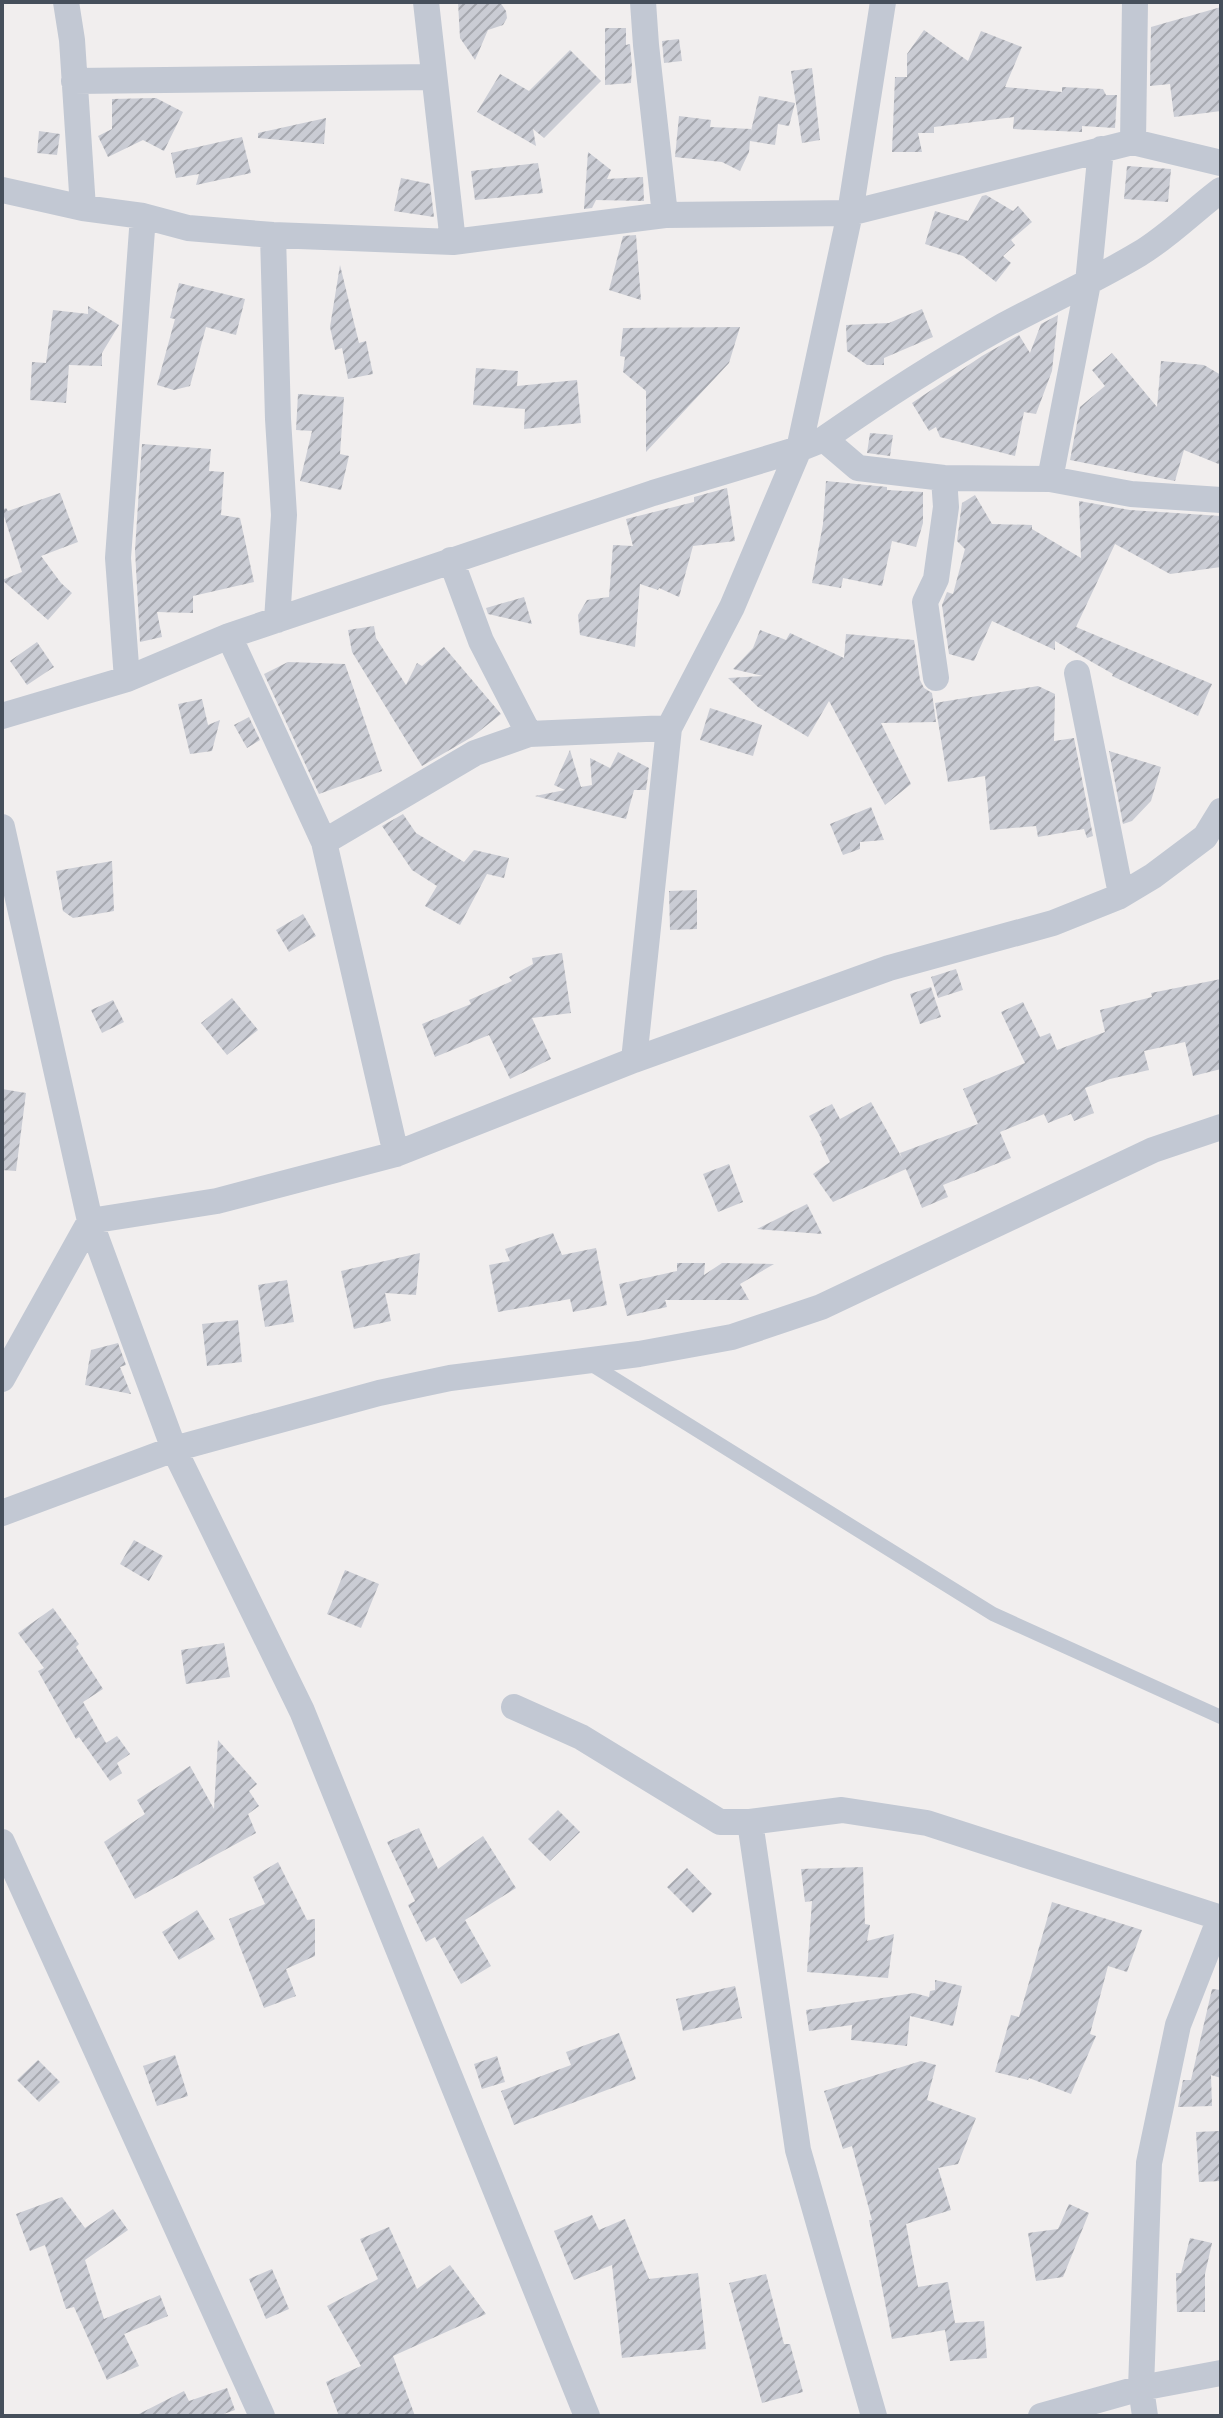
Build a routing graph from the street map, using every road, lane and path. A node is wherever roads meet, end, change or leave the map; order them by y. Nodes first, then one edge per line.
1 (66, 2) edge
2 (426, 2) edge
3 (643, 2) edge
4 (883, 2) edge
5 (1135, 2) edge
6 (434, 77) junction
7 (74, 81) junction
8 (1133, 142) junction
9 (1101, 149) junction
10 (1221, 163) edge
11 (2, 190) edge
12 (1221, 190) edge
13 (83, 208) junction
14 (850, 213) junction
15 (665, 215) junction
16 (143, 216) junction
17 (273, 235) junction
18 (453, 242) junction
19 (1088, 283) junction
20 (812, 444) junction
21 (944, 478) junction
22 (1050, 479) junction
23 (1221, 500) edge
24 (451, 560) junction
25 (277, 620) junction
26 (229, 636) junction
27 (1077, 673) dead end
28 (936, 678) dead end
29 (127, 679) junction
30 (2, 716) edge
31 (669, 728) junction
32 (529, 734) junction
33 (1221, 811) edge
34 (2, 827) edge
35 (1213, 837) edge
36 (324, 842) junction
37 (1121, 894) junction
38 (634, 1060) junction
39 (1221, 1127) edge
40 (396, 1154) junction
41 (90, 1221) junction
42 (586, 1361) junction
43 (2, 1379) edge
44 (174, 1449) junction
45 (6, 1507) edge
46 (514, 1707) dead end
47 (1221, 1717) edge
48 (750, 1822) junction
49 (2, 1842) edge
50 (1220, 1918) edge
51 (1221, 2373) edge
52 (1141, 2388) junction
53 (262, 2416) edge
54 (587, 2416) edge
55 (874, 2416) edge
56 (1041, 2416) edge
57 (1145, 2416) edge

1 - 7 street
2 - 6 street
3 - 15 street
4 - 14 street
5 - 8 street
6 - 7 street
6 - 18 street
7 - 13 street
8 - 9 street
8 - 10 street
9 - 14 street
9 - 19 street
11 - 13 street
12 - 19 street
13 - 16 street
14 - 15 street
14 - 20 street
15 - 18 street
16 - 17 street
16 - 29 street
17 - 18 street
17 - 25 street
19 - 20 street
19 - 22 street
20 - 21 street
20 - 24 street
20 - 31 street
21 - 22 street
21 - 28 street
22 - 23 street
24 - 25 street
24 - 32 street
25 - 26 street
26 - 29 street
26 - 36 street
27 - 37 street
29 - 30 street
31 - 32 street
31 - 38 street
32 - 36 street
33 - 35 street
34 - 41 street
35 - 37 street
36 - 40 street
37 - 38 street
38 - 40 street
39 - 42 street
40 - 41 street
41 - 43 street
41 - 44 street
42 - 44 street
42 - 47 lane
44 - 45 street
44 - 54 street
46 - 48 street
48 - 50 street
48 - 55 street
49 - 53 street
50 - 52 street
51 - 52 street
52 - 56 street
52 - 57 street

